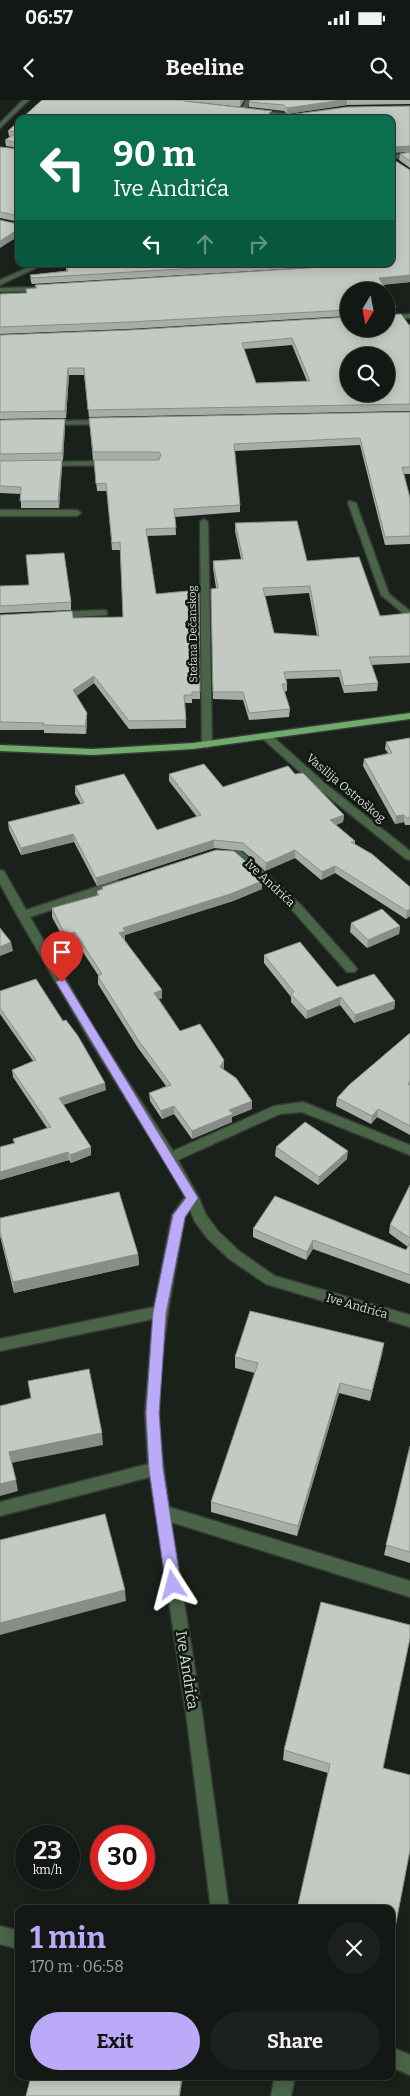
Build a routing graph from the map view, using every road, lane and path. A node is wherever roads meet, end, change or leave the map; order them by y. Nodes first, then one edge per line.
1 (26, 100) edge
2 (249, 100) edge
3 (233, 110) edge
4 (242, 111) junction
5 (277, 115) edge
6 (0, 126) edge
7 (410, 155) edge
8 (395, 159) edge
9 (34, 267) edge
10 (0, 283) edge
11 (49, 288) edge
12 (0, 290) edge
13 (410, 316) edge
14 (395, 317) edge
15 (110, 422) edge
16 (37, 423) edge
17 (117, 463) edge
18 (39, 464) edge
19 (352, 503) dead end
20 (0, 513) edge
21 (77, 513) dead end
22 (204, 522) dead end
23 (104, 613) dead end
24 (47, 616) edge
25 (410, 616) edge
26 (410, 716) edge
27 (267, 737) junction
28 (207, 745) junction
29 (0, 747) edge
30 (223, 853) edge
31 (410, 857) edge
32 (0, 874) edge
33 (133, 879) edge
34 (23, 915) junction
35 (351, 969) dead end
36 (410, 1150) edge
37 (170, 1158) junction
38 (192, 1198) junction
39 (160, 1313) junction
40 (410, 1322) edge
41 (0, 1345) edge
42 (156, 1469) junction
43 (0, 1509) edge
44 (162, 1512) junction
45 (410, 1589) edge
46 (219, 1905) edge
47 (0, 1935) edge
48 (15, 1939) edge
49 (395, 2059) edge
50 (410, 2065) edge
51 (284, 2080) edge
52 (281, 2096) edge

1 - 6 street
2 - 4 street
3 - 4 street
4 - 5 street
7 - 8 street
9 - 10 street
11 - 12 street
13 - 14 street
15 - 16 street
17 - 18 street
19 - 25 street
20 - 21 street
22 - 28 street, Stefana Dečanskog
23 - 24 street
26 - 27 main road
27 - 28 main road
27 - 31 street, Vasilija Ostroškog
28 - 29 main road
30 - 35 street, Ive Andrića
32 - 34 street, Ive Andrića
33 - 34 street
34 - 37 street, Ive Andrića
36 - 37 street
37 - 38 street, Ive Andrića
38 - 39 street, Ive Andrića
38 - 40 street, Ive Andrića
39 - 41 street
39 - 42 street, Ive Andrića
42 - 43 street
42 - 44 street, Ive Andrića
44 - 45 street
44 - 46 street, Ive Andrića
47 - 48 street
49 - 50 street
51 - 52 street

